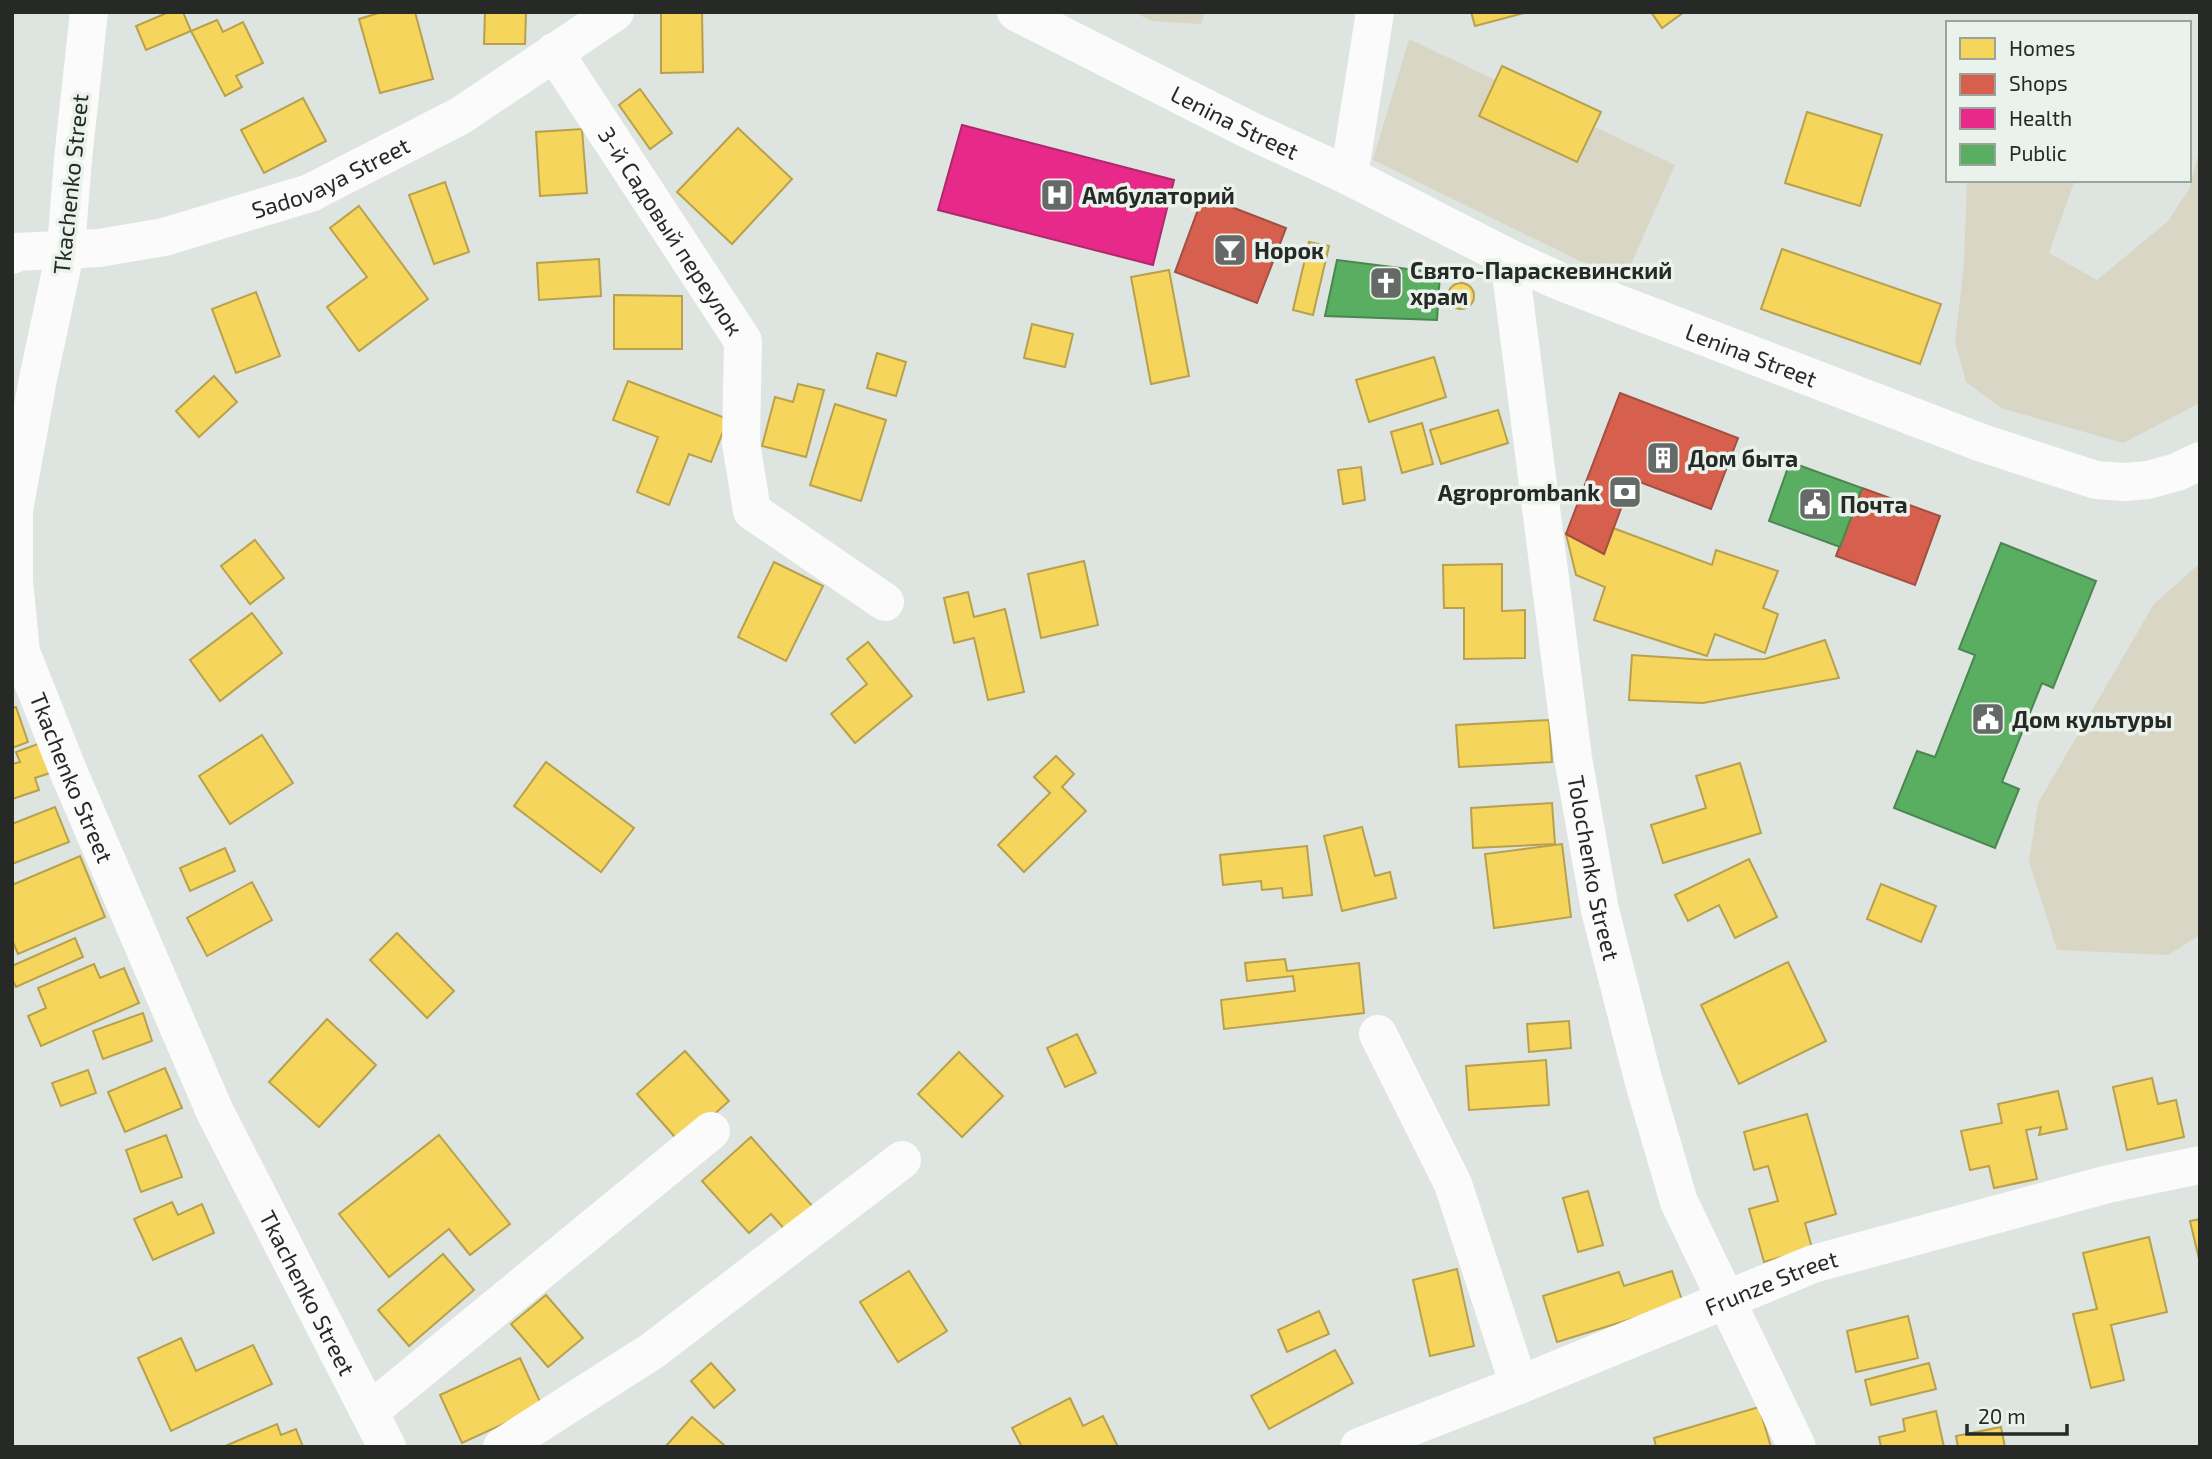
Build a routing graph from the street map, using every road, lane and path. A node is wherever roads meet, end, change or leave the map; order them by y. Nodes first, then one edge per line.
1 (89, 12) edge
2 (615, 12) edge
3 (1016, 12) edge
4 (1374, 12) edge
5 (554, 52) junction
6 (1349, 176) junction
7 (66, 248) junction
8 (12, 255) edge
9 (1509, 258) junction
10 (2200, 461) edge
11 (885, 602) dead end
12 (1378, 1034) dead end
13 (711, 1131) dead end
14 (902, 1160) dead end
15 (2200, 1165) edge
16 (1727, 1299) junction
17 (1519, 1385) junction
18 (370, 1411) junction
19 (387, 1447) edge
20 (502, 1447) edge
21 (1359, 1447) edge
22 (1797, 1447) edge

1 - 7 street, Tkachenko Street
2 - 5 street, Sadovaya Street
3 - 6 street, Lenina Street
4 - 6 street
5 - 7 street, Sadovaya Street
5 - 11 street, 3-й Садовый переулок
6 - 9 street, Lenina Street
7 - 8 street, Sadovaya Street
7 - 18 street, Tkachenko Street
9 - 10 street, Lenina Street
9 - 16 street, Tolochenko Street
12 - 17 street
13 - 18 street
14 - 20 street
15 - 16 street, Frunze Street
16 - 17 street, Frunze Street
16 - 22 street, Tolochenko Street
17 - 21 street, Frunze Street
18 - 19 street, Tkachenko Street

